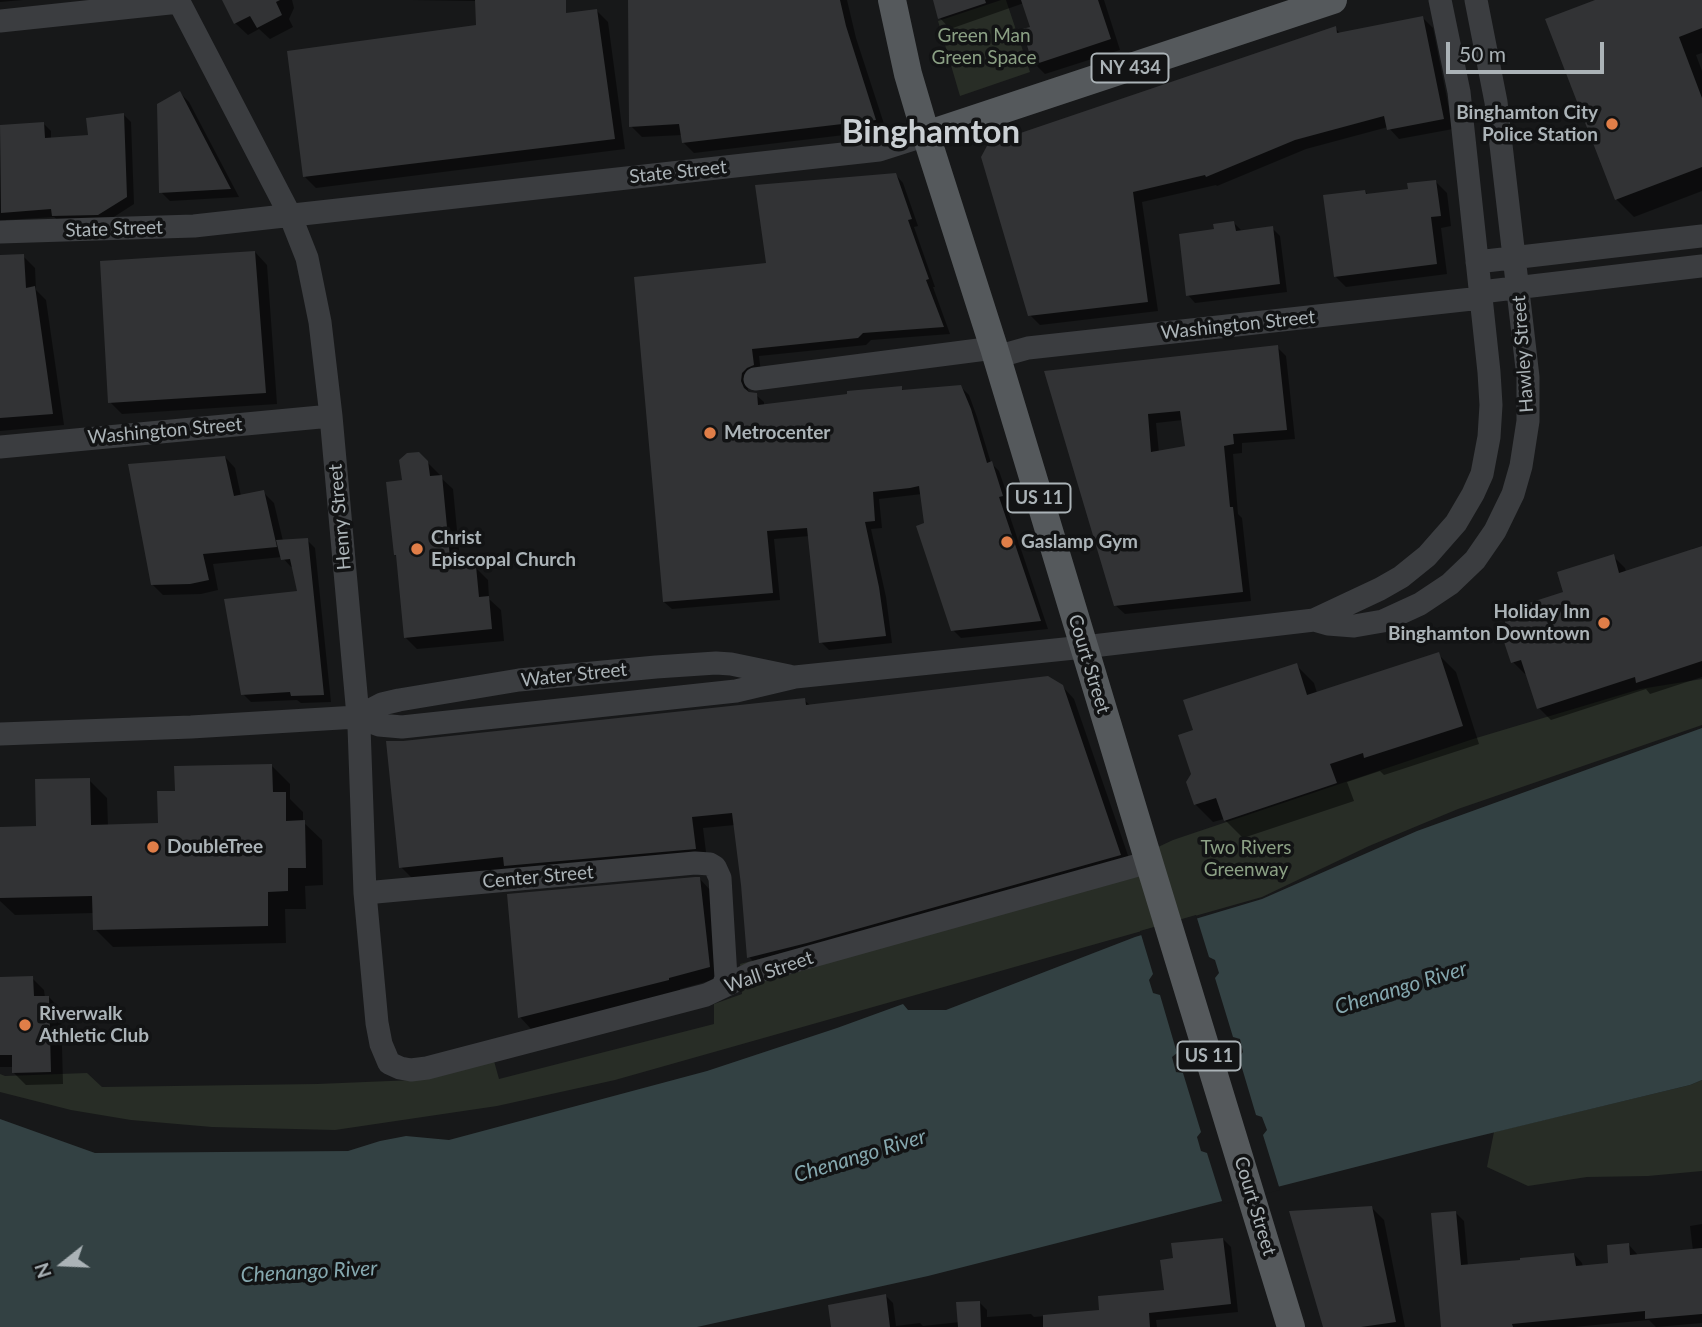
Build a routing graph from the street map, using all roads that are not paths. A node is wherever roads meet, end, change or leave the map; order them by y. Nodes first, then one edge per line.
1 (892, 0) edge
2 (1333, 0) edge
3 (1440, 0) edge
4 (1476, 0) edge
5 (178, 1) edge
6 (0, 21) edge
7 (926, 135) junction
8 (290, 215) junction
9 (0, 232) edge
10 (1702, 236) edge
11 (1514, 257) junction
12 (1477, 262) junction
13 (1702, 266) edge
14 (1518, 288) junction
15 (1481, 295) junction
16 (995, 353) junction
17 (755, 379) dead end
18 (331, 416) junction
19 (0, 446) edge
20 (1314, 621) junction
21 (1084, 647) junction
22 (795, 677) junction
23 (357, 717) junction
24 (0, 734) edge
25 (1153, 874) junction
26 (365, 893) junction
27 (723, 986) junction
28 (389, 1063) joint
29 (1291, 1327) edge

1 - 7 main road, Court Street / US 11
2 - 7 main road, State Street / NY 434
3 - 12 street, Hawley Street
4 - 11 street, Hawley Street
5 - 6 street
5 - 8 street, Henry Street
7 - 8 street, State Street
7 - 16 main road, Court Street / US 11
8 - 9 street, State Street
8 - 18 street, Henry Street
10 - 11 street
11 - 12 street
11 - 14 street, Hawley Street
12 - 15 street, Hawley Street
13 - 14 street, Washington Street
14 - 15 street, Washington Street
14 - 20 street, Hawley Street
15 - 16 street, Washington Street
15 - 20 street, Hawley Street
16 - 17 street, Washington Street
16 - 21 main road, Court Street / US 11
18 - 19 street, Washington Street
18 - 23 street, Henry Street
20 - 21 street, Hawley Street
21 - 22 street, Water Street
21 - 25 main road, Court Street / US 11
22 - 23 street, Water Street
22 - 23 street, Water Street
23 - 24 street, Water Street
23 - 26 street, Henry Street
25 - 27 street, Wall Street
25 - 29 main road, Court Street / US 11
26 - 27 street, Center Street
26 - 28 street, Henry Street
27 - 28 street, Wall Street

